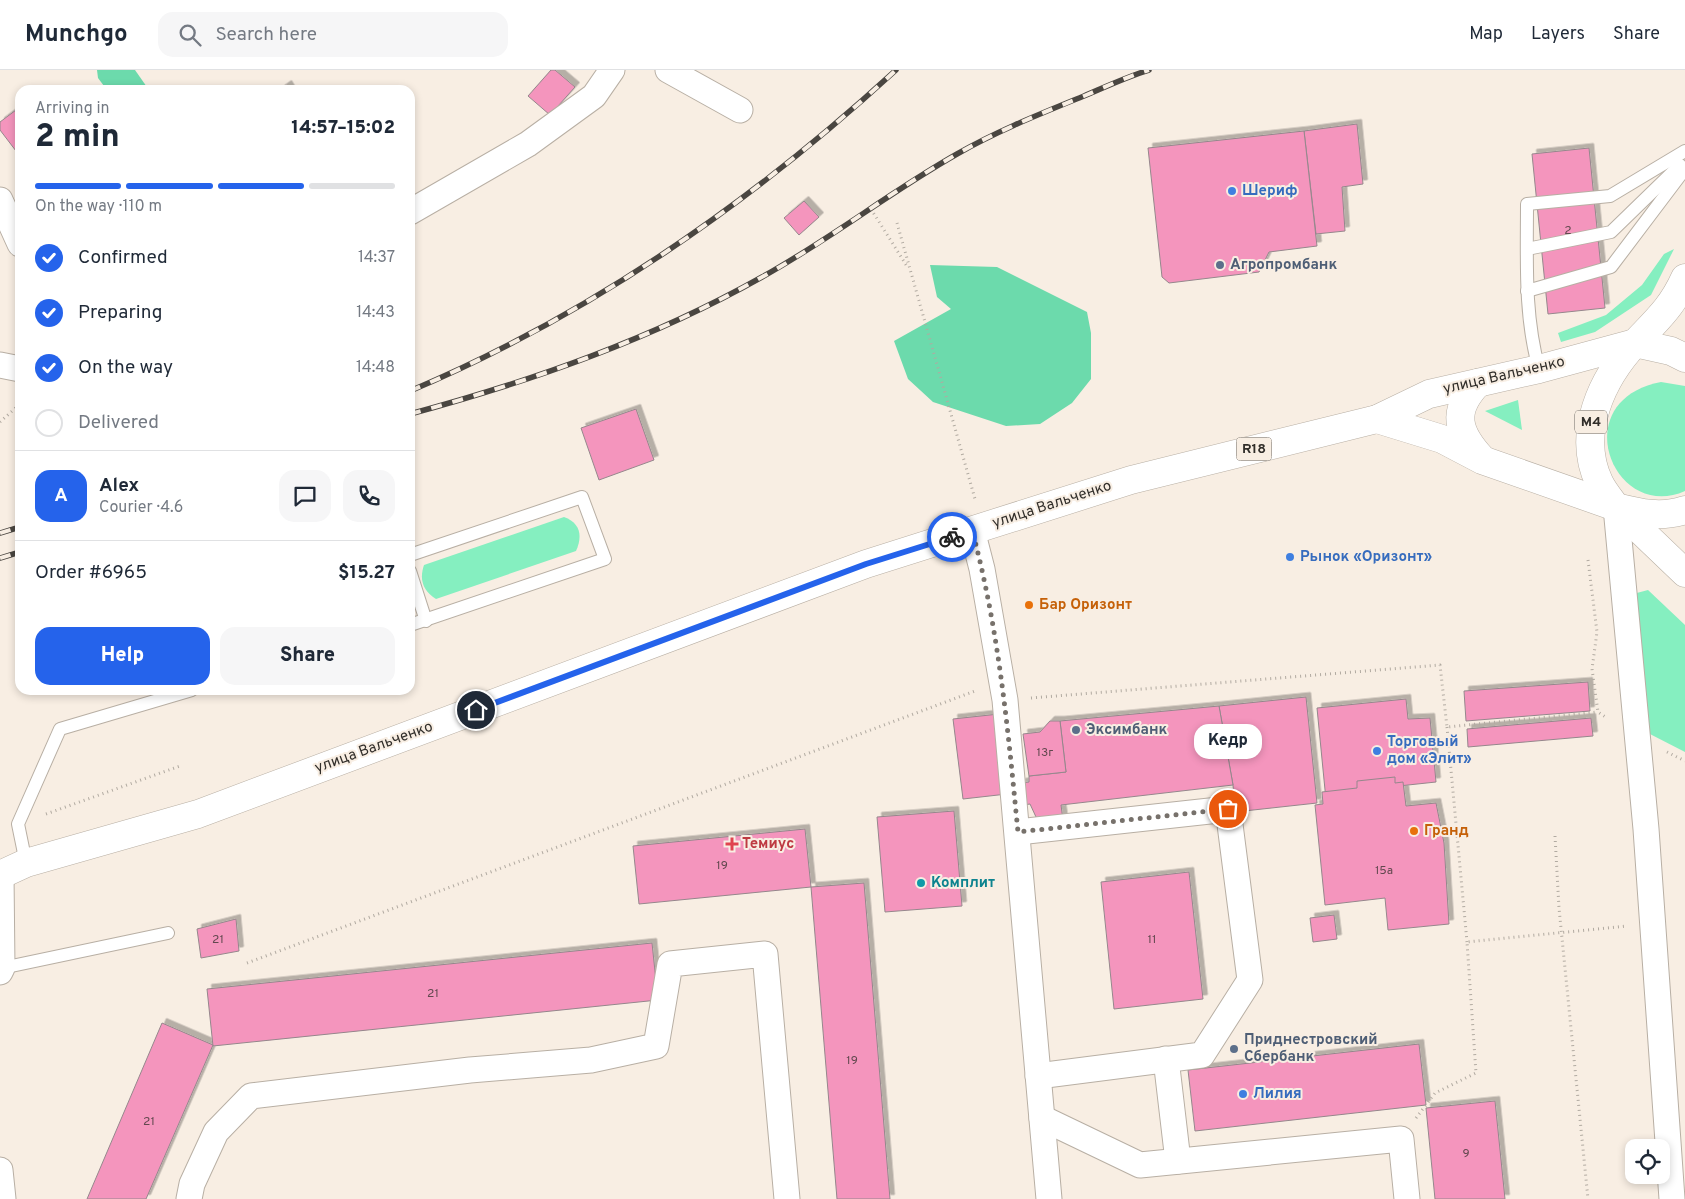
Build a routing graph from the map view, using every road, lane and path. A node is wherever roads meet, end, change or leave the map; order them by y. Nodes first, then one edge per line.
1 (612, 70) edge
2 (668, 70) edge
3 (740, 110) dead end
4 (1685, 151) edge
5 (1685, 160) edge
6 (1685, 169) edge
7 (0, 200) edge
8 (415, 209) edge
9 (871, 209) dead end
10 (897, 223) dead end
11 (15, 233) edge
12 (1527, 249) junction
13 (911, 273) junction
14 (1685, 278) edge
15 (1527, 291) junction
16 (1635, 343) junction
17 (1685, 358) edge
18 (0, 365) edge
19 (15, 368) edge
20 (1539, 369) junction
21 (1478, 383) junction
22 (15, 408) edge
23 (1377, 419) junction
24 (0, 422) edge
25 (1482, 460) junction
26 (975, 500) dead end
27 (1616, 507) junction
28 (1684, 511) edge
29 (972, 530) junction
30 (415, 553) edge
31 (1685, 573) edge
32 (415, 587) edge
33 (426, 621) junction
34 (415, 624) edge
35 (175, 695) edge
36 (1004, 700) junction
37 (1598, 712) dead end
38 (1447, 727) junction
39 (180, 766) dead end
40 (18, 824) junction
41 (1018, 832) junction
42 (1555, 836) dead end
43 (26, 863) junction
44 (0, 875) edge
45 (1652, 923) junction
46 (168, 933) dead end
47 (1562, 933) junction
48 (1467, 942) junction
49 (247, 962) dead end
50 (1, 970) edge
51 (1166, 1059) junction
52 (1038, 1076) junction
53 (1042, 1118) junction
54 (1401, 1138) junction
55 (1178, 1161) junction
56 (0, 1170) edge
57 (3, 1199) edge
58 (189, 1199) edge
59 (787, 1199) edge
60 (1049, 1199) edge
61 (1407, 1199) edge
62 (1588, 1199) edge
63 (1672, 1199) edge

1 - 8 street
2 - 3 street
4 - 12 lane
5 - 12 lane
6 - 15 lane
7 - 11 street
9 - 13 path
10 - 13 path
12 - 15 lane
13 - 26 path
14 - 16 main road, M4
15 - 20 lane
16 - 17 main road
16 - 20 main road, улица Вальченко / R18
16 - 27 main road, M4
18 - 19 street
20 - 21 main road, улица Вальченко / R18
21 - 23 main road, улица Вальченко / R18
21 - 25 main road
22 - 24 path
23 - 25 main road
23 - 29 main road, улица Вальченко / R18
25 - 27 main road
27 - 28 main road
27 - 31 main road
27 - 45 street
29 - 36 street
29 - 43 main road, улица Вальченко / R18
30 - 33 lane
32 - 33 lane
33 - 34 lane
35 - 40 lane
36 - 38 path
36 - 41 street
36 - 49 path
37 - 38 path
38 - 48 path
39 - 40 path
40 - 43 lane
41 - 51 street
41 - 52 street
42 - 47 path
43 - 44 main road, улица Вальченко / R18
44 - 50 street
45 - 47 path
45 - 63 street
46 - 50 lane
47 - 48 path
47 - 62 path
48 - 54 path
51 - 52 street
51 - 55 street
52 - 53 street
53 - 55 street
53 - 60 street
54 - 55 street
54 - 61 street
56 - 57 street
58 - 59 street

